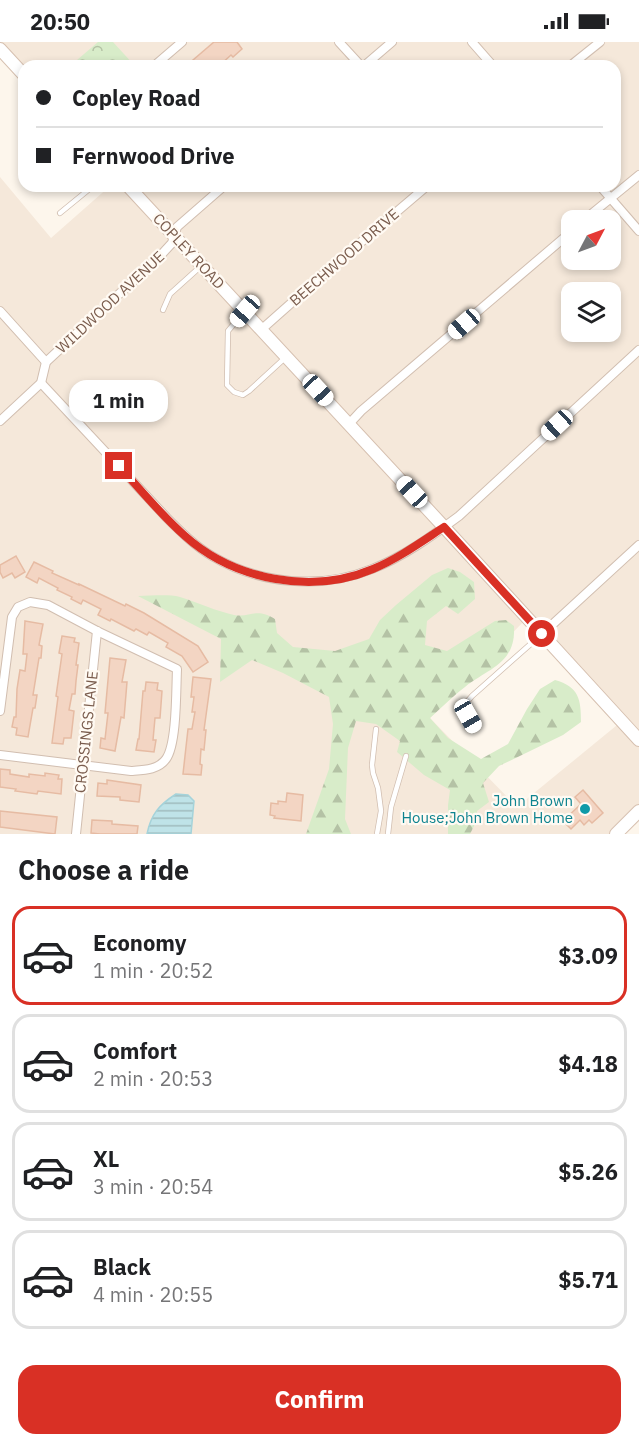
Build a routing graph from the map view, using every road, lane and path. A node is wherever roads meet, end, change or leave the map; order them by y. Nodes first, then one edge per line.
1 (182, 42) edge
2 (339, 42) edge
3 (392, 42) edge
4 (472, 42) edge
5 (600, 42) edge
6 (0, 49) edge
7 (161, 60) edge
8 (356, 60) edge
9 (370, 60) edge
10 (488, 60) edge
11 (578, 60) edge
12 (18, 68) edge
13 (639, 176) edge
14 (621, 190) edge
15 (86, 192) edge
16 (138, 192) edge
17 (217, 192) edge
18 (420, 192) edge
19 (605, 192) edge
20 (618, 192) edge
21 (610, 198) junction
22 (596, 210) edge
23 (60, 213) dead end
24 (639, 231) edge
25 (174, 235) junction
26 (561, 240) edge
27 (202, 265) junction
28 (163, 310) dead end
29 (0, 311) edge
30 (245, 311) junction
31 (262, 329) junction
32 (639, 350) edge
33 (286, 356) junction
34 (46, 362) junction
35 (41, 383) junction
36 (0, 421) edge
37 (349, 424) junction
38 (444, 527) junction
39 (639, 545) edge
40 (97, 631) junction
41 (542, 634) junction
42 (0, 711) edge
43 (474, 727) dead end
44 (376, 729) dead end
45 (639, 740) edge
46 (0, 755) edge
47 (406, 756) dead end
48 (83, 765) junction
49 (639, 811) edge
50 (76, 834) edge
51 (376, 834) edge
52 (388, 834) edge
53 (616, 834) edge

1 - 7 street
2 - 8 street
3 - 9 street
4 - 10 street
5 - 11 street
6 - 12 main road
13 - 14 street
15 - 23 lane
16 - 25 main road, COPLEY ROAD
17 - 25 street, WILDWOOD AVENUE
18 - 31 street, BEECHWOOD DRIVE
19 - 21 street
20 - 21 street
21 - 22 street
21 - 24 street
25 - 27 main road, COPLEY ROAD
25 - 34 street, WILDWOOD AVENUE
26 - 37 street
27 - 28 lane
27 - 30 main road, COPLEY ROAD
29 - 34 street
30 - 31 main road, COPLEY ROAD
30 - 33 lane
31 - 33 main road, COPLEY ROAD
32 - 38 street
33 - 37 main road, COPLEY ROAD
34 - 35 street, WILDWOOD AVENUE
35 - 36 street
35 - 38 street
37 - 38 main road, COPLEY ROAD
38 - 41 main road, COPLEY ROAD
39 - 41 street
40 - 42 street
40 - 48 street, CROSSINGS LANE
40 - 48 street
41 - 43 lane
41 - 45 main road, COPLEY ROAD
44 - 51 lane
46 - 48 street
47 - 52 lane
48 - 50 street, CROSSINGS LANE
49 - 53 main road

